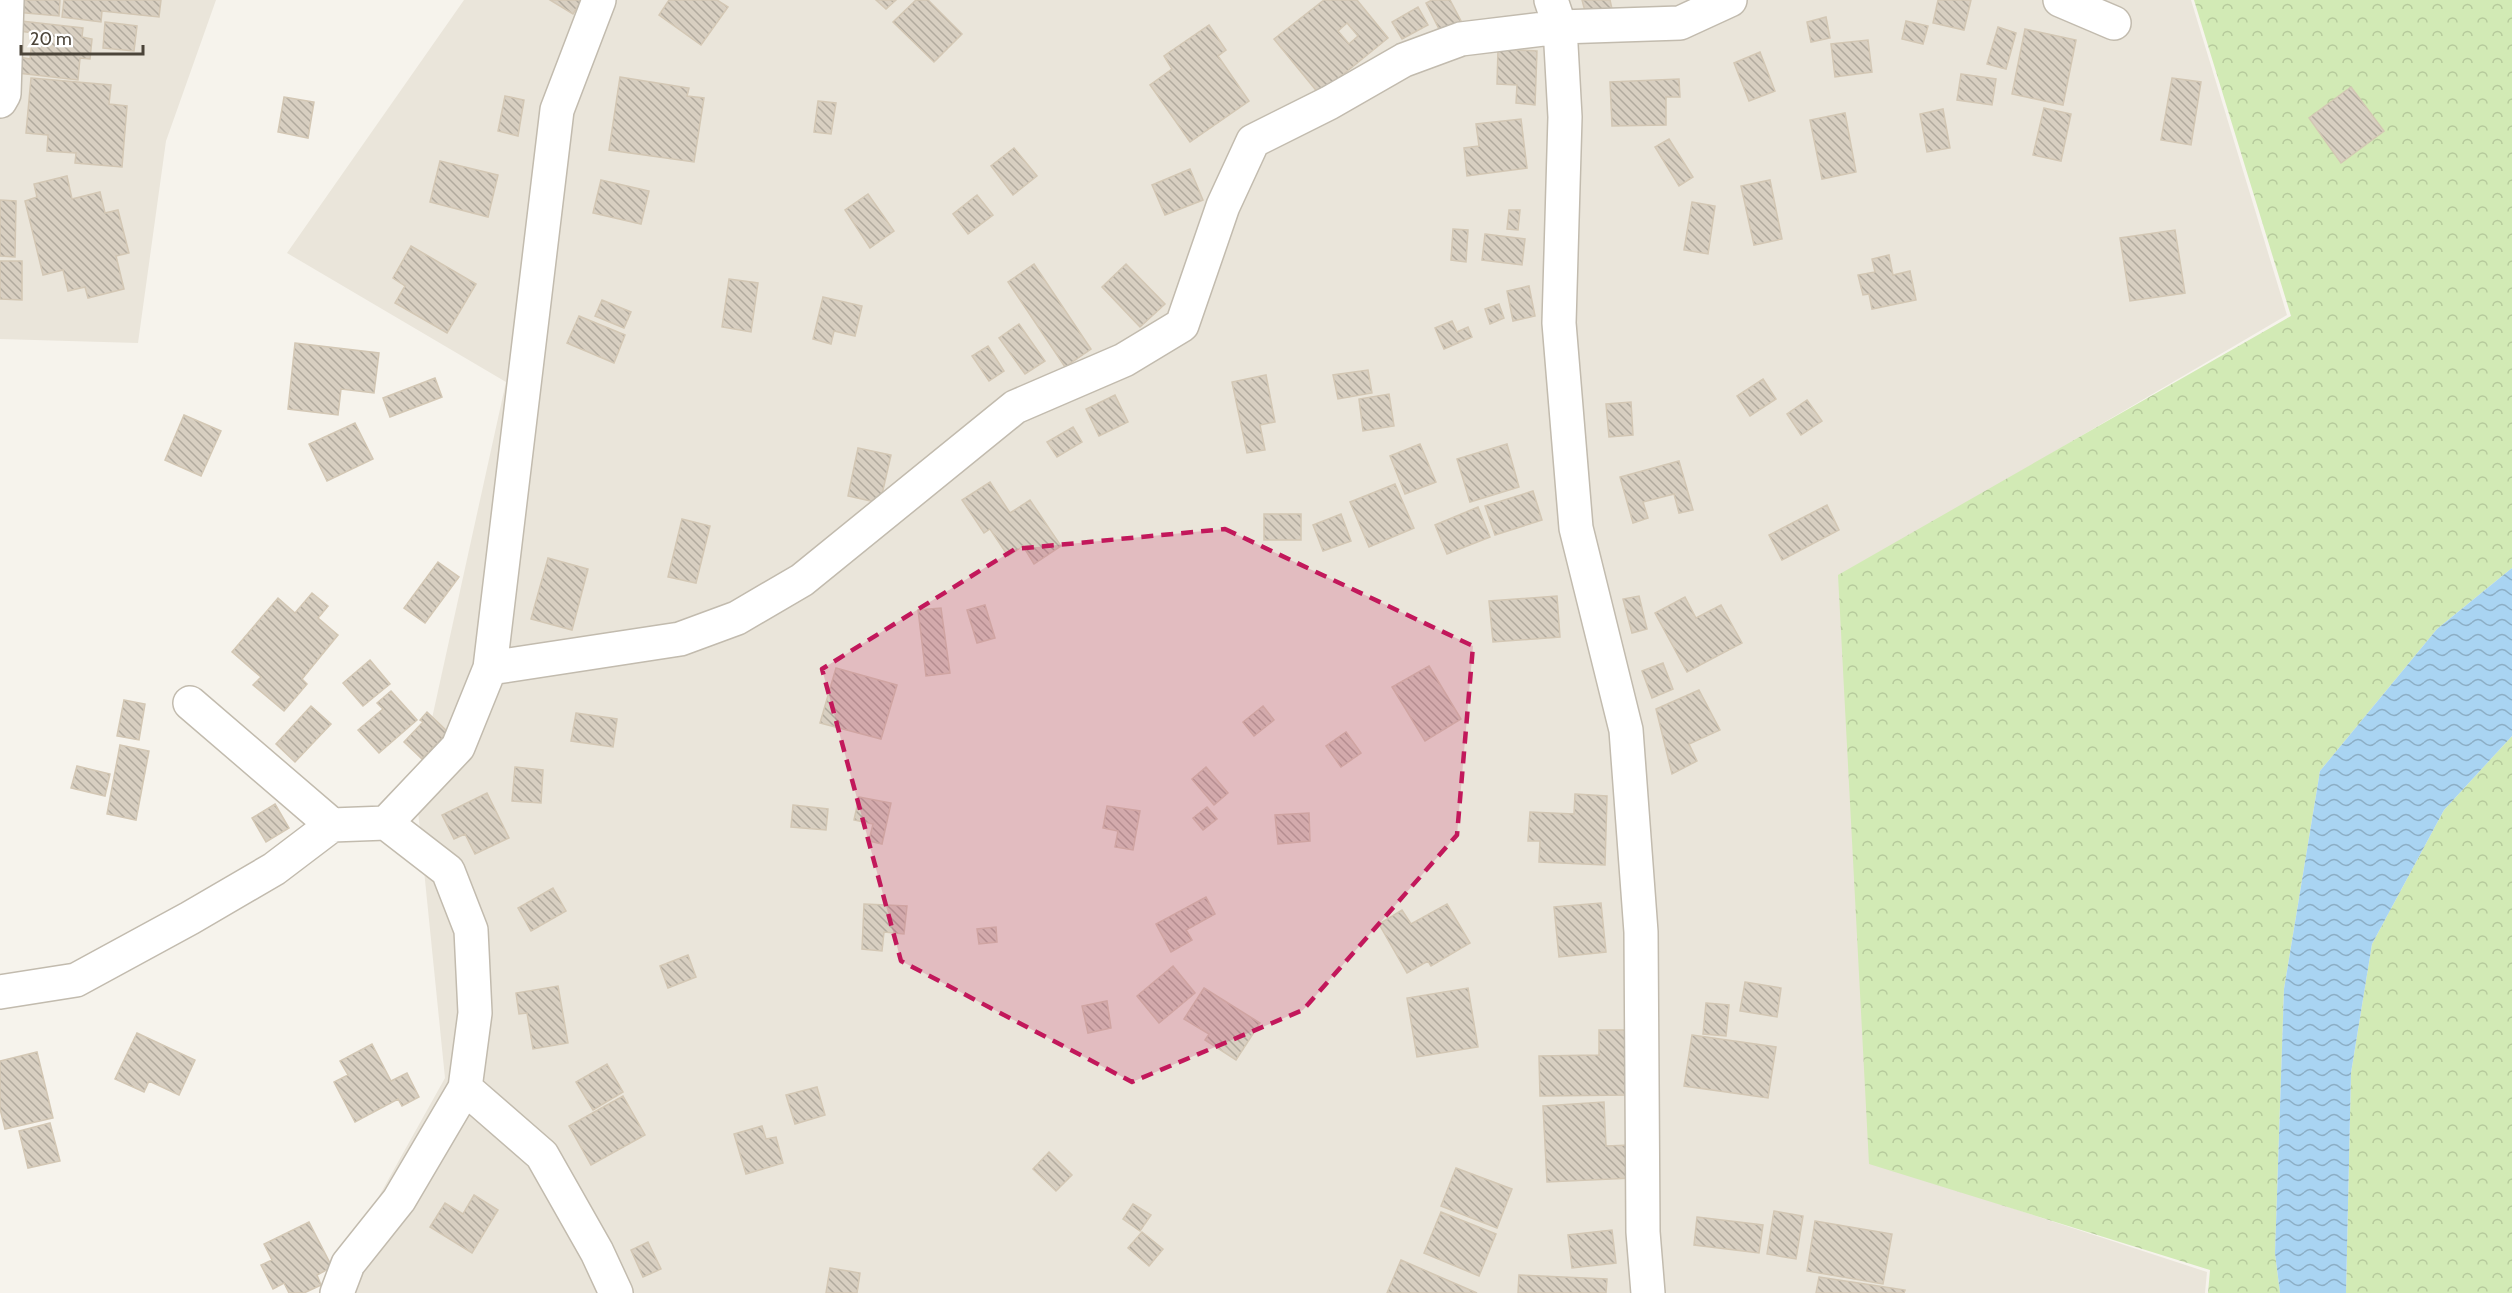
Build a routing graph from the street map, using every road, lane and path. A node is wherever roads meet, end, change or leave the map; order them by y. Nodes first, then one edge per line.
1 (8, 0) edge
2 (599, 0) edge
3 (1730, 0) edge
4 (2060, 0) edge
5 (1556, 14) edge
6 (2114, 23) dead end
7 (0, 101) edge
8 (490, 668) junction
9 (190, 703) dead end
10 (386, 823) junction
11 (332, 825) junction
12 (0, 992) edge
13 (465, 1088) junction
14 (337, 1293) edge
15 (616, 1293) edge
16 (1648, 1293) edge

1 - 7 street
2 - 8 street
3 - 5 street
4 - 6 street
5 - 8 street
5 - 16 street
8 - 10 street
9 - 11 street
10 - 11 street
10 - 13 street
11 - 12 street
13 - 14 street
13 - 15 street

